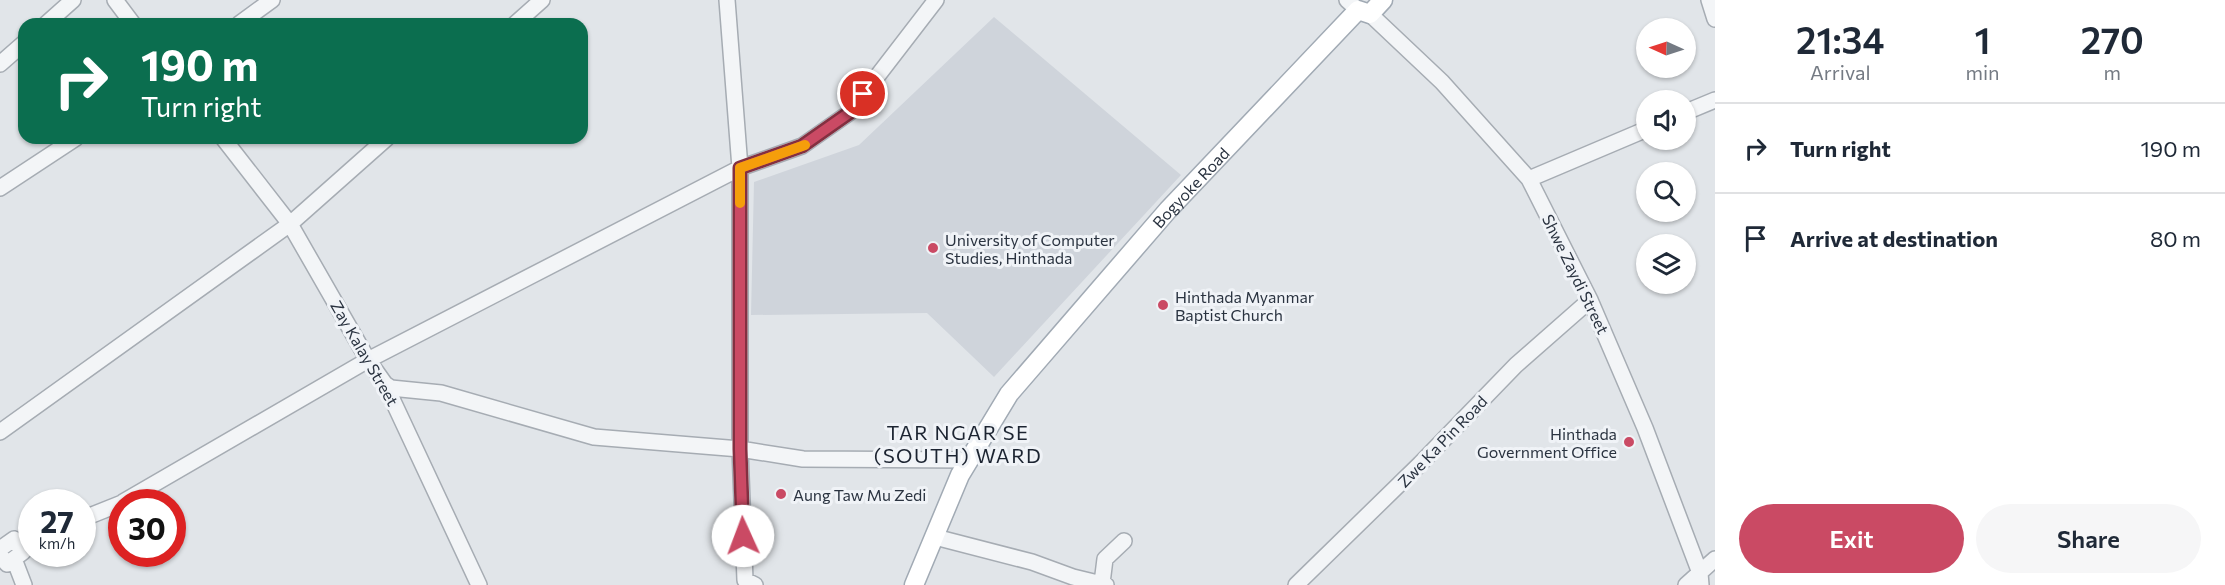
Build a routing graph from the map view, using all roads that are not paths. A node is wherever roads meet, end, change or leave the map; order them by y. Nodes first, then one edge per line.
1 (73, 0) edge
2 (115, 0) edge
3 (272, 0) edge
4 (542, 0) edge
5 (727, 0) edge
6 (936, 0) edge
7 (1383, 0) edge
8 (1709, 0) edge
9 (1358, 8) edge
10 (53, 18) edge
11 (129, 18) edge
12 (247, 18) edge
13 (522, 18) edge
14 (1715, 19) edge
15 (18, 48) edge
16 (0, 64) edge
17 (1715, 100) edge
18 (1696, 108) edge
19 (1636, 134) edge
20 (67, 144) edge
21 (228, 144) edge
22 (380, 144) edge
23 (740, 168) junction
24 (1529, 179) junction
25 (0, 188) edge
26 (291, 224) junction
27 (1590, 300) junction
28 (368, 360) junction
29 (386, 384) junction
30 (0, 432) edge
31 (740, 449) junction
32 (969, 460) junction
33 (146, 489) edge
34 (934, 537) junction
35 (1124, 541) dead end
36 (10, 546) edge
37 (1715, 559) edge
38 (1702, 581) edge
39 (1104, 584) edge
40 (24, 585) edge
41 (479, 585) edge
42 (755, 585) edge
43 (914, 585) edge
44 (1296, 585) edge
45 (1686, 585) edge

1 - 10 street
2 - 11 street
3 - 12 street
4 - 13 street
5 - 23 street
6 - 23 street
7 - 9 main road, Bogyoke Road
8 - 14 street
9 - 24 street, Shwe Zaydi Street
9 - 32 main road, Bogyoke Road
15 - 16 street
17 - 18 street
19 - 24 street
20 - 25 street
21 - 26 street, Zay Kalay Street
22 - 26 street
23 - 28 street
23 - 31 street
24 - 27 street, Shwe Zaydi Street
26 - 28 street, Zay Kalay Street
26 - 30 street
27 - 38 street, Shwe Zaydi Street
27 - 44 street, Zwe Ka Pin Road
28 - 29 street, Zay Kalay Street
28 - 33 street
29 - 31 street
29 - 41 street, Zay Kalay Street
31 - 32 street
31 - 42 street
32 - 34 main road, Bogyoke Road
34 - 39 street
34 - 43 main road, Bogyoke Road
35 - 39 street
36 - 40 street
37 - 38 street
38 - 45 street

